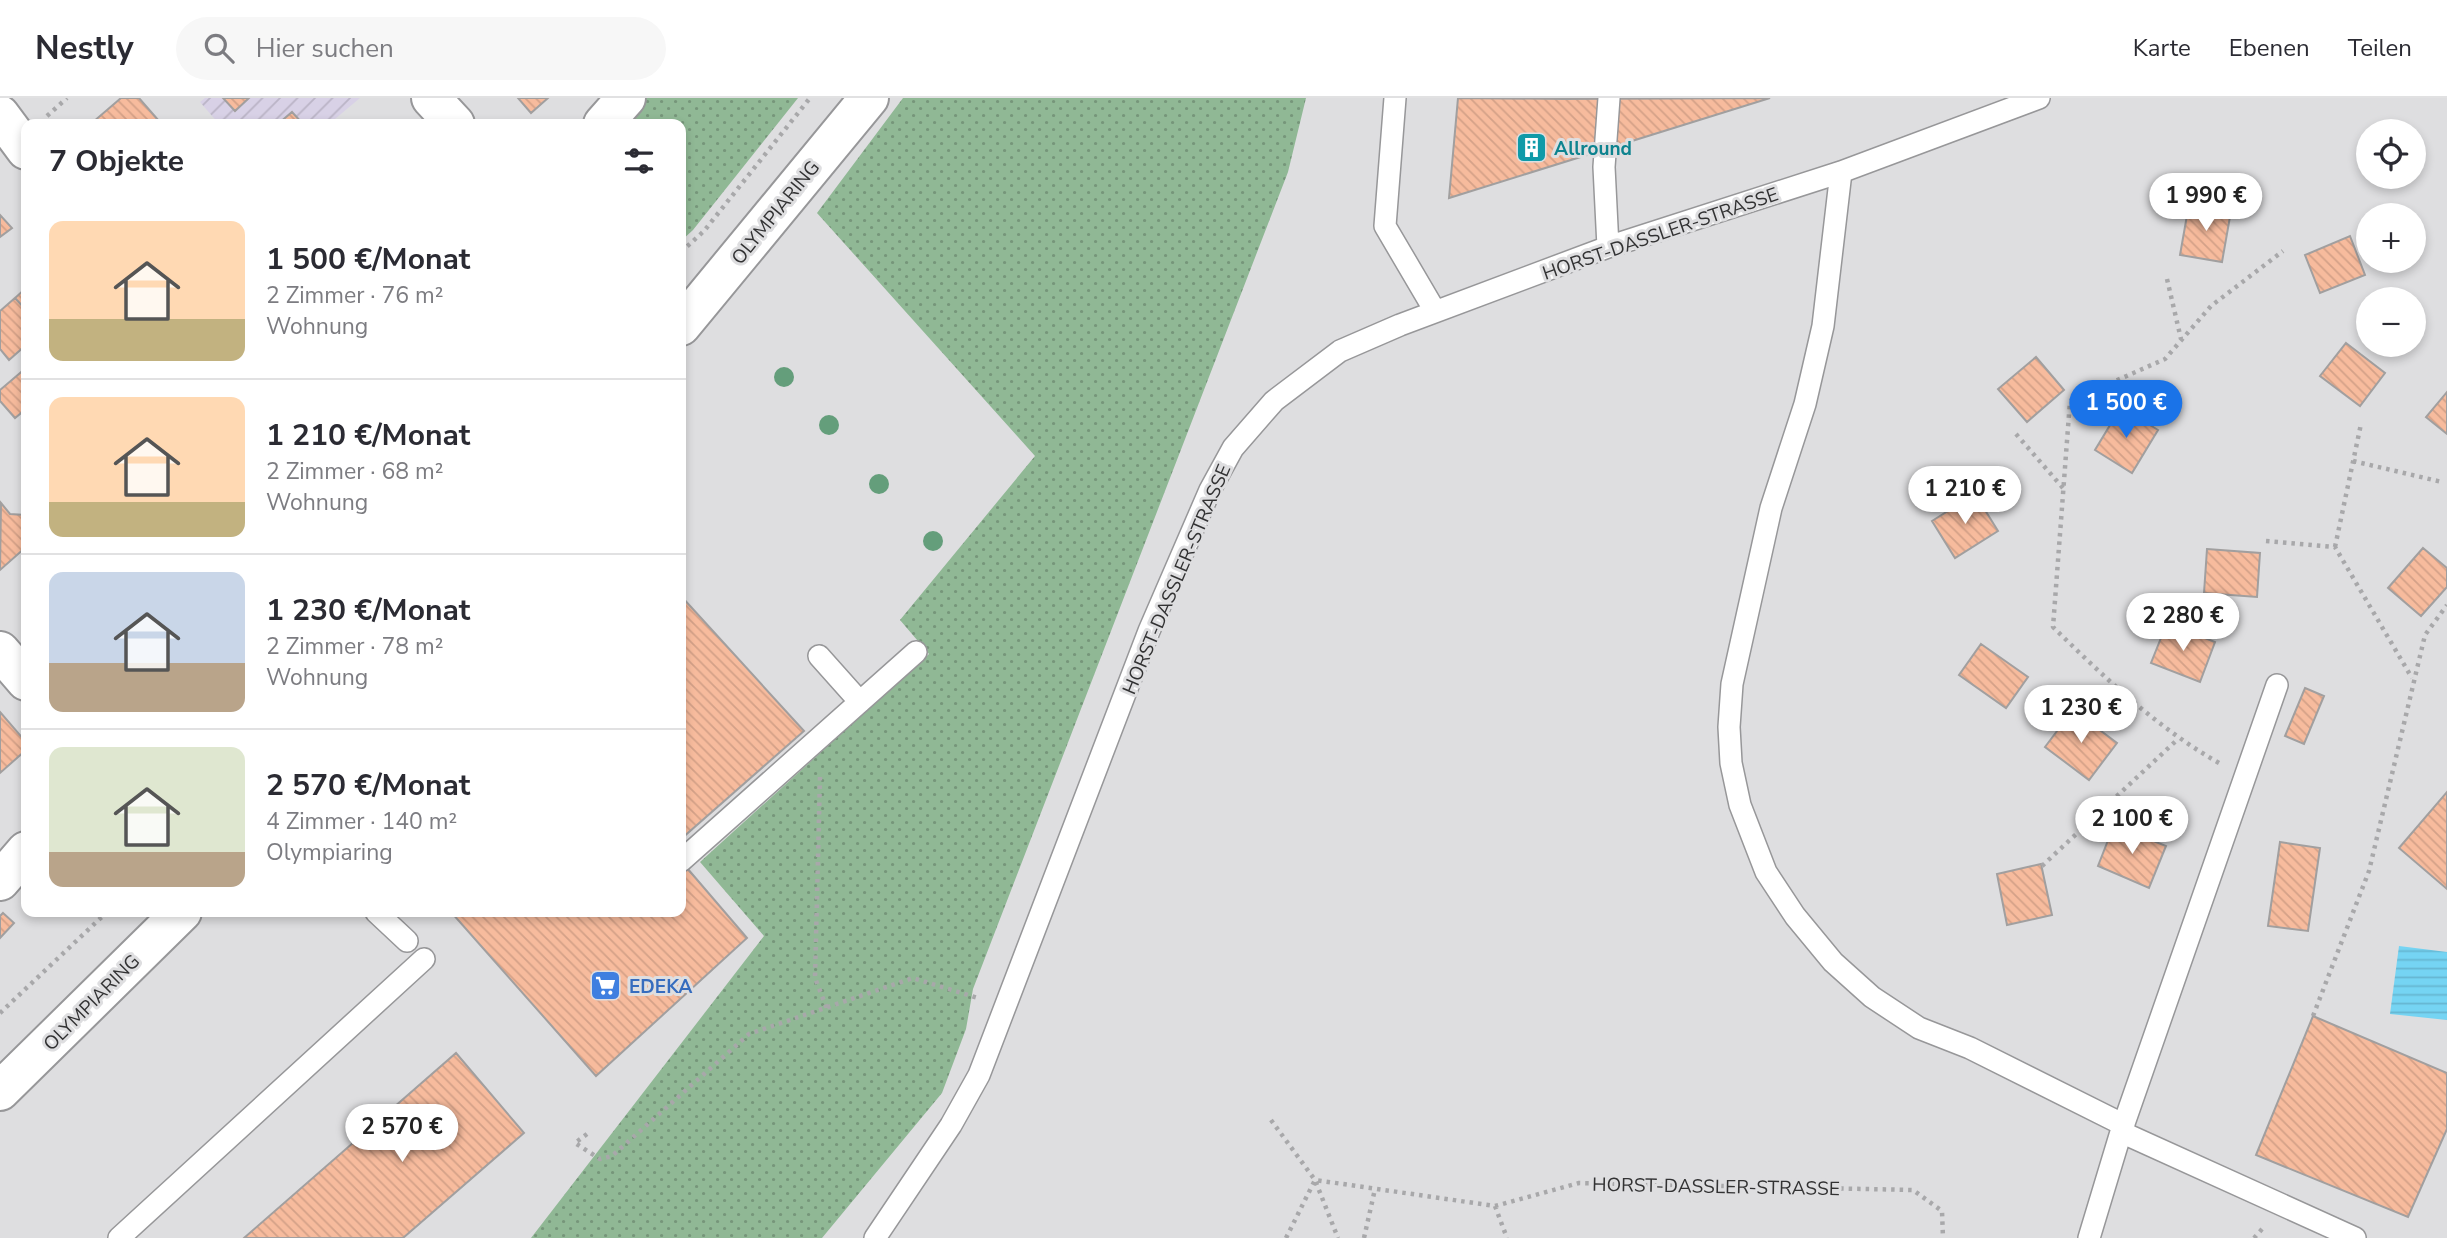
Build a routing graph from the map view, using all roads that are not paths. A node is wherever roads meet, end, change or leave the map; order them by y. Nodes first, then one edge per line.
1 (431, 98) edge
2 (626, 98) edge
3 (869, 98) edge
4 (1395, 98) edge
5 (1609, 98) edge
6 (2039, 98) edge
7 (0, 115) edge
8 (450, 119) edge
9 (607, 119) edge
10 (21, 143) edge
11 (1841, 172) junction
12 (1608, 247) junction
13 (1435, 311) junction
14 (686, 320) edge
15 (0, 652) edge
16 (916, 652) dead end
17 (819, 656) dead end
18 (21, 675) edge
19 (2277, 685) dead end
20 (860, 702) junction
21 (21, 857) edge
22 (686, 857) edge
23 (0, 881) edge
24 (176, 917) edge
25 (381, 917) edge
26 (407, 941) dead end
27 (424, 959) dead end
28 (0, 1091) edge
29 (2123, 1129) junction
30 (118, 1238) edge
31 (875, 1238) edge
32 (2090, 1238) edge
33 (2355, 1238) edge

1 - 8 street
2 - 9 street
3 - 14 street, OLYMPIARING
4 - 13 lane
5 - 12 lane
6 - 11 lane, HORST-DASSLER-STRASSE
7 - 10 street
11 - 12 lane, HORST-DASSLER-STRASSE
11 - 29 lane
12 - 13 lane, HORST-DASSLER-STRASSE
13 - 31 lane, HORST-DASSLER-STRASSE
15 - 18 street
16 - 20 lane
17 - 20 lane
19 - 29 lane
20 - 22 lane
21 - 23 street
24 - 28 street, OLYMPIARING
25 - 26 lane
27 - 30 lane
29 - 32 lane
29 - 33 lane

